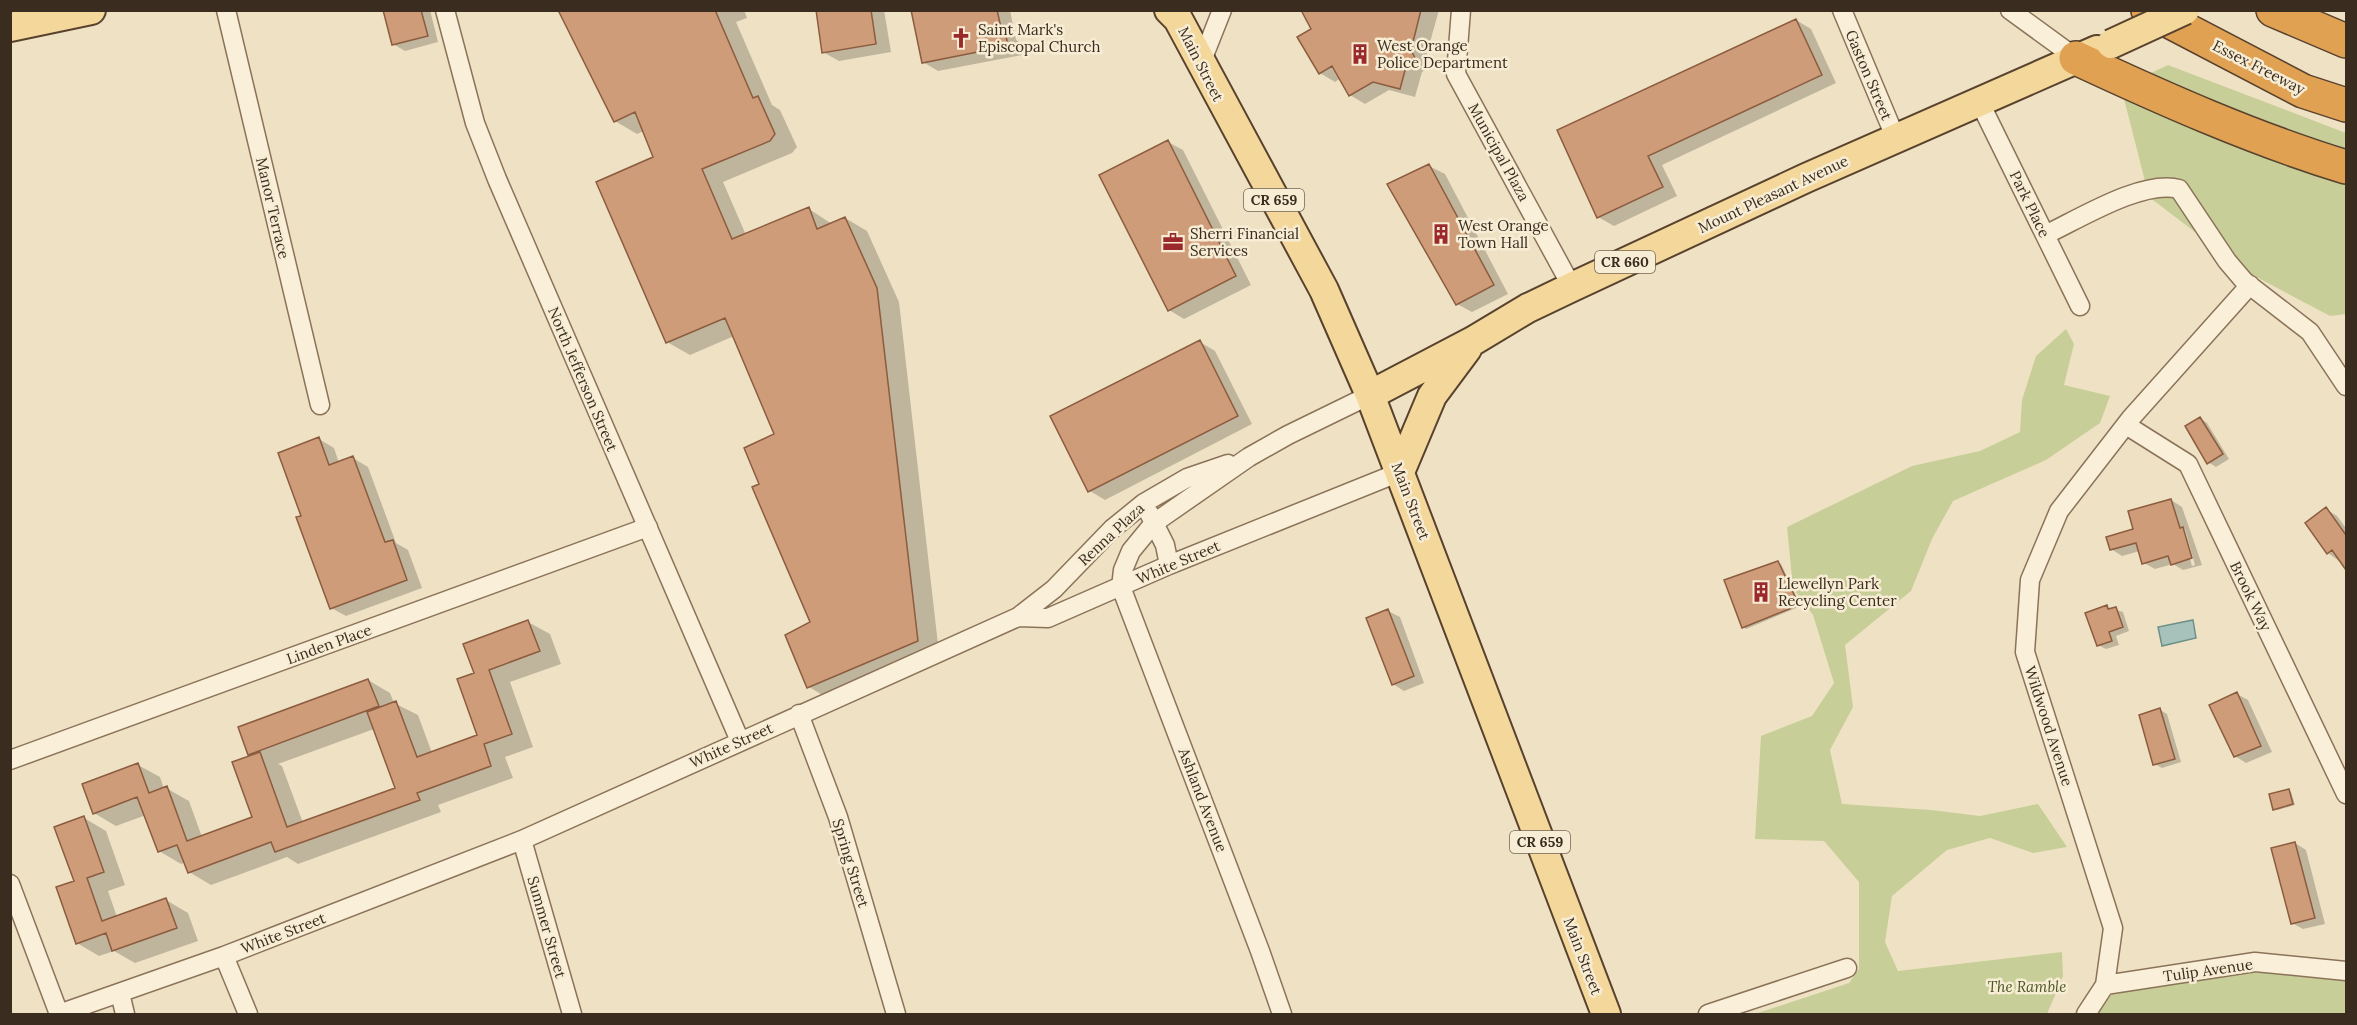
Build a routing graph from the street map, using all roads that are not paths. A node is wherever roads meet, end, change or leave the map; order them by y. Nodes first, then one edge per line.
1 (91, 10) edge
2 (226, 10) edge
3 (445, 10) edge
4 (1169, 10) edge
5 (1222, 10) edge
6 (1461, 10) edge
7 (1842, 10) edge
8 (2010, 10) edge
9 (2148, 10) edge
10 (2185, 10) edge
11 (2273, 10) edge
12 (10, 27) edge
13 (2346, 41) edge
14 (2076, 58) junction
15 (1201, 63) junction
16 (1980, 103) junction
17 (2346, 105) edge
18 (1896, 139) junction
19 (2346, 167) edge
20 (2045, 235) junction
21 (2250, 285) junction
22 (1572, 287) junction
23 (2080, 306) dead end
24 (1473, 341) junction
25 (2346, 386) edge
26 (1370, 395) junction
27 (320, 405) dead end
28 (2126, 425) junction
29 (1249, 457) junction
30 (1400, 472) junction
31 (1144, 503) junction
32 (1154, 523) junction
33 (648, 527) junction
34 (1169, 565) junction
35 (1121, 587) junction
36 (1018, 617) junction
37 (799, 714) junction
38 (740, 741) junction
39 (10, 760) edge
40 (2346, 794) edge
41 (522, 840) junction
42 (10, 884) edge
43 (224, 956) junction
44 (1847, 968) dead end
45 (2346, 971) edge
46 (2105, 985) junction
47 (120, 993) junction
48 (59, 1014) edge
49 (125, 1014) edge
50 (248, 1014) edge
51 (572, 1014) edge
52 (896, 1014) edge
53 (1282, 1014) edge
54 (1606, 1014) edge
55 (1708, 1014) edge
56 (2086, 1014) edge

1 - 12 main road
2 - 27 street, Manor Terrace
3 - 33 street, North Jefferson Street
4 - 15 main road, Main Street / CR 659
5 - 15 street
6 - 22 street, Municipal Plaza
7 - 18 street, Gaston Street
8 - 14 street
9 - 17 highway, Essex Freeway
10 - 14 main road, Mount Pleasant Avenue / CR 660, bridge
11 - 13 highway
14 - 16 main road, Mount Pleasant Avenue / CR 660
14 - 19 highway
15 - 26 main road, Main Street / CR 659
16 - 18 main road, Mount Pleasant Avenue / CR 660
16 - 20 street, Park Place
18 - 22 main road, Mount Pleasant Avenue / CR 660
20 - 21 street
20 - 23 street, Park Place
21 - 25 street
21 - 28 street, Wildwood Avenue
22 - 24 main road, Mount Pleasant Avenue / CR 660
24 - 26 main road, Mount Pleasant Avenue / CR 660
24 - 30 main road
26 - 29 street, Renna Plaza
26 - 30 main road, Main Street / CR 659
28 - 40 street, Brook Way
28 - 46 street, Wildwood Avenue
29 - 31 street, Renna Plaza
29 - 32 street, Renna Plaza
30 - 34 street, White Street
30 - 54 main road, Main Street / CR 659
31 - 32 street
31 - 36 street, Renna Plaza
32 - 34 street
32 - 35 street, Renna Plaza
33 - 38 street, North Jefferson Street
33 - 39 street, Linden Place
34 - 35 street, White Street
35 - 36 street, White Street
35 - 53 street, Ashland Avenue
36 - 37 street, White Street
37 - 38 street, White Street
37 - 52 street, Spring Street
38 - 41 street, White Street
41 - 43 street, White Street
41 - 51 street, Summer Street
42 - 48 street
43 - 47 street, White Street
43 - 50 street
44 - 55 street
45 - 46 street, Tulip Avenue
46 - 56 street, Wildwood Avenue
47 - 48 street, White Street
47 - 49 street

